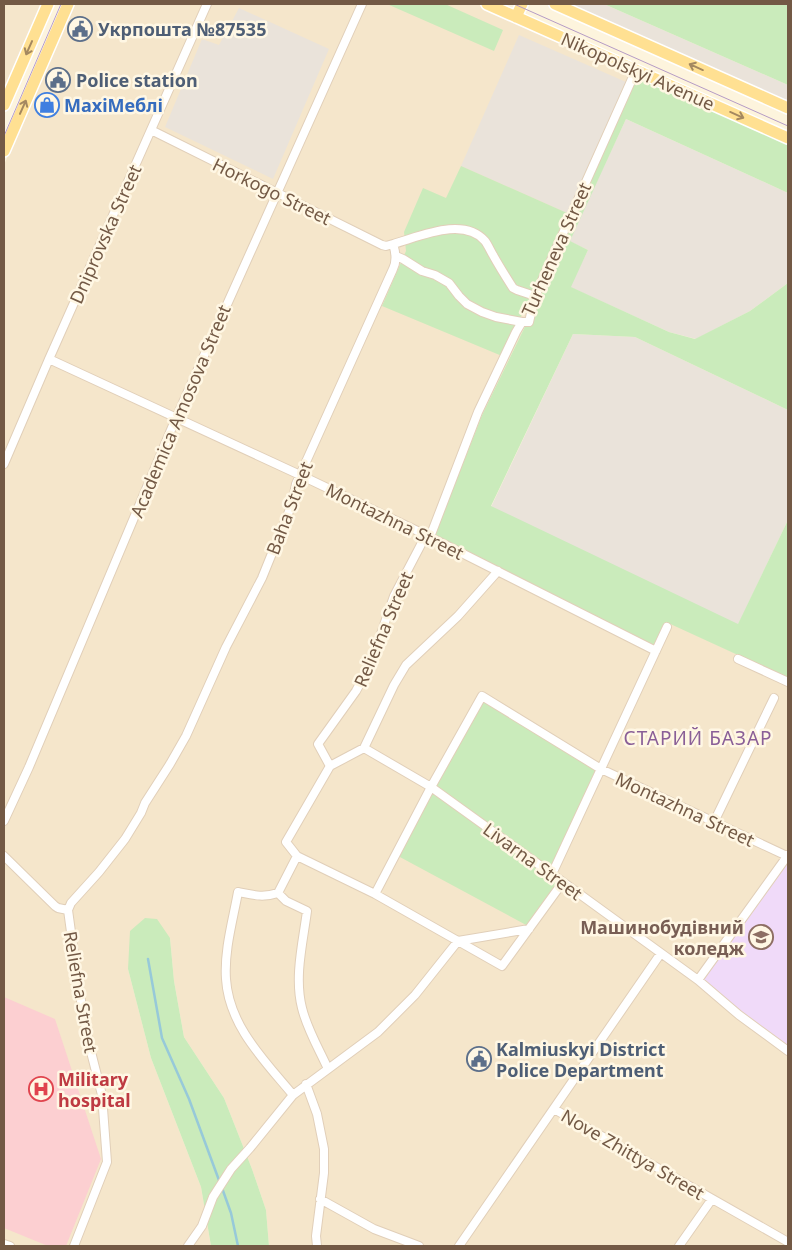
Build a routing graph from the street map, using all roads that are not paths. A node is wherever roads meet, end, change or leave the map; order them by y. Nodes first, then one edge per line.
1 (48, 4) edge
2 (68, 4) edge
3 (207, 4) edge
4 (362, 4) edge
5 (487, 4) edge
6 (522, 4) edge
7 (555, 4) edge
8 (516, 17) junction
9 (636, 70) junction
10 (4, 105) edge
11 (788, 108) edge
12 (152, 130) junction
13 (788, 138) edge
14 (4, 151) edge
15 (276, 193) junction
16 (393, 244) junction
17 (396, 256) junction
18 (535, 296) junction
19 (522, 322) junction
20 (49, 359) junction
21 (176, 418) junction
22 (4, 464) edge
23 (300, 475) junction
24 (428, 536) junction
25 (498, 571) junction
26 (667, 626) dead end
27 (656, 651) junction
28 (738, 659) dead end
29 (788, 682) edge
30 (774, 698) dead end
31 (364, 748) junction
32 (330, 766) junction
33 (601, 769) junction
34 (431, 788) junction
35 (4, 821) edge
36 (714, 822) junction
37 (788, 855) edge
38 (4, 856) edge
39 (297, 856) junction
40 (552, 874) junction
41 (563, 882) junction
42 (278, 893) junction
43 (375, 894) junction
44 (68, 910) junction
45 (529, 929) junction
46 (458, 941) junction
47 (661, 953) junction
48 (698, 980) junction
49 (788, 1051) edge
50 (328, 1068) junction
51 (306, 1084) junction
52 (293, 1095) junction
53 (554, 1109) junction
54 (320, 1199) junction
55 (712, 1199) junction
56 (788, 1242) edge
57 (4, 1244) edge
58 (10, 1246) edge
59 (74, 1246) edge
60 (188, 1246) edge
61 (317, 1246) edge
62 (419, 1246) edge
63 (459, 1246) edge
64 (678, 1246) edge

1 -> 10 main road
14 -> 2 main road
3 - 12 street, Dniprovska Street
4 - 15 street, Academica Amosova Street
5 - 8 main road, Nikopolskyi Avenue
6 - 8 main road
11 -> 7 main road, Nikopolskyi Avenue
8 - 9 main road, Nikopolskyi Avenue
9 -> 13 main road, Nikopolskyi Avenue
9 - 18 street, Turheneva Street
12 - 15 street, Horkogo Street
12 - 20 street, Dniprovska Street
15 - 16 street, Horkogo Street
15 - 21 street, Academica Amosova Street
16 - 17 street
16 - 18 street
17 - 19 street
17 - 23 street, Baha Street
18 - 19 street, Turheneva Street
19 - 24 street, Turheneva Street
20 - 21 street, Montazhna Street
20 - 22 street, Dniprovska Street
21 - 23 street, Montazhna Street
21 - 35 street, Academica Amosova Street
23 - 24 street, Montazhna Street
23 - 44 street, Baha Street
24 - 25 street, Montazhna Street
24 - 32 street, Reliefna Street
25 - 27 street, Montazhna Street
25 - 31 street, Reliefna Street
26 - 27 street
27 - 33 street
28 - 29 street
30 - 36 street
31 - 32 street
31 - 34 street, Livarna Street
32 - 39 street
33 - 34 street, Montazhna Street
33 - 36 street, Montazhna Street
33 - 40 street
34 - 40 street, Livarna Street
34 - 43 street
36 - 37 street, Montazhna Street
37 - 48 street
38 - 44 street
39 - 42 street
39 - 43 street
40 - 41 street, Livarna Street
41 - 45 street
41 - 47 street, Livarna Street
42 - 50 street
42 - 52 street
43 - 46 street
44 - 59 street, Reliefna Street
45 - 46 street
45 - 46 street
46 - 50 street
47 - 48 street, Livarna Street
47 - 53 street
48 - 49 street, Livarna Street
50 - 51 street
51 - 52 street
51 - 54 street
52 - 60 street
53 - 55 street, Nove Zhittya Street
53 - 63 street
54 - 61 street
54 - 62 street
55 - 56 street, Nove Zhittya Street
55 - 64 street, Nove Zhittya Street
57 - 58 street

